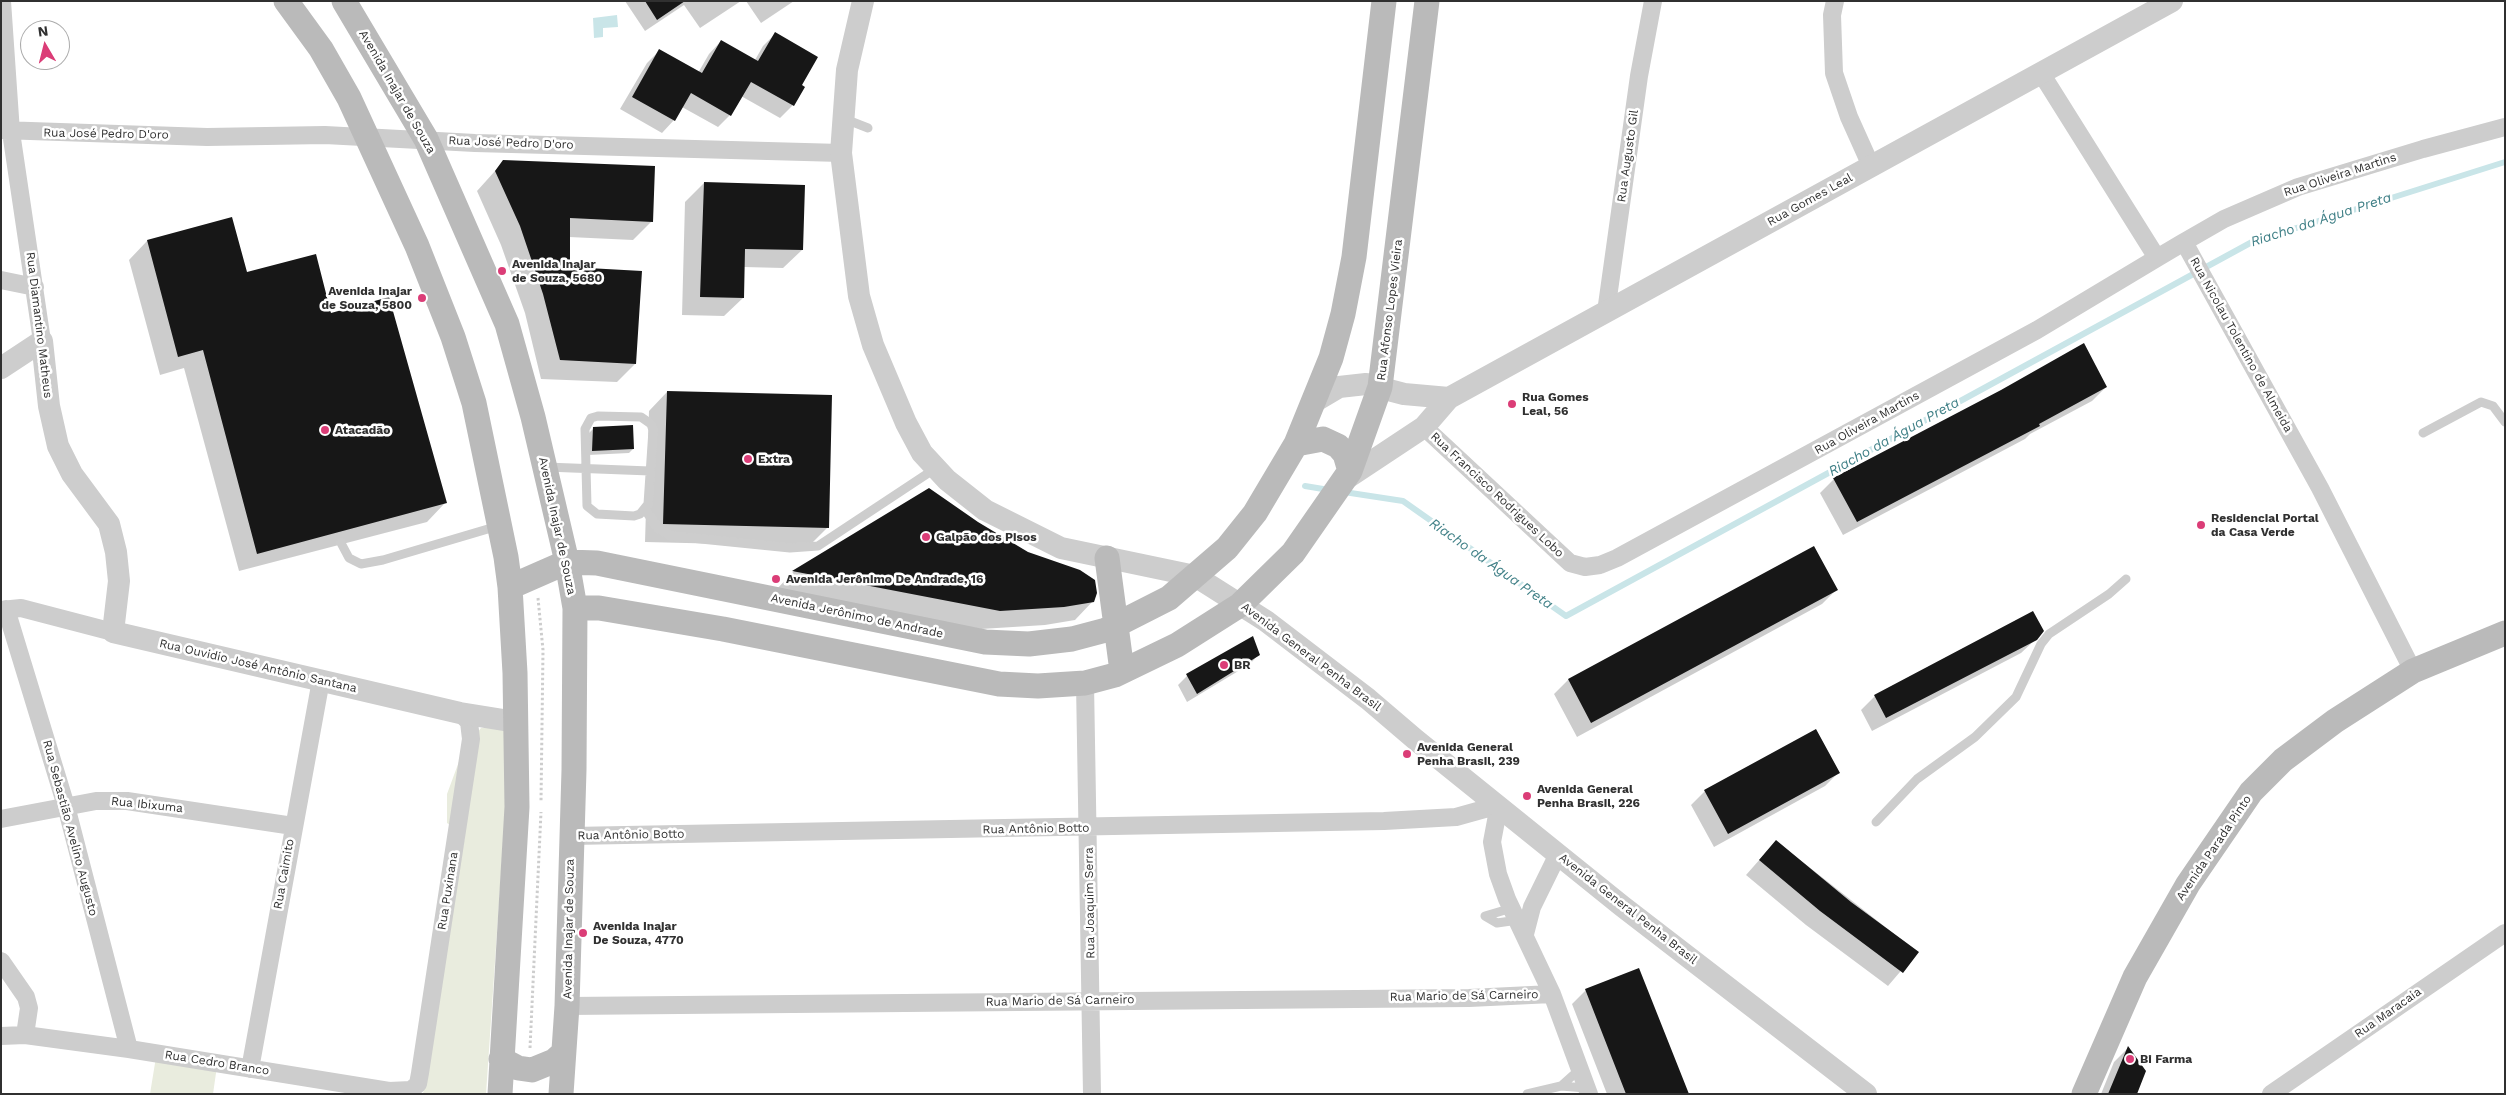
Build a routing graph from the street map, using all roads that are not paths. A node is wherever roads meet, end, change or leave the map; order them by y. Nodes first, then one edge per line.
1 (2, 1) edge
2 (286, 1) edge
3 (344, 1) edge
4 (863, 1) edge
5 (1384, 1) edge
6 (1427, 1) edge
7 (1653, 1) edge
8 (1835, 1) edge
9 (2172, 1) edge
10 (2041, 73) junction
11 (842, 118) junction
12 (2505, 127) edge
13 (868, 128) dead end
14 (6, 131) edge
15 (367, 137) junction
16 (426, 139) junction
17 (841, 153) junction
18 (1871, 166) junction
19 (2184, 242) junction
20 (2157, 258) junction
21 (1, 280) edge
22 (35, 287) junction
23 (1606, 312) junction
24 (42, 341) junction
25 (1, 368) edge
26 (1380, 387) junction
27 (1448, 398) junction
28 (1312, 403) junction
29 (2505, 422) edge
30 (1424, 426) junction
31 (2423, 434) dead end
32 (1296, 444) junction
33 (545, 467) junction
34 (936, 468) junction
35 (585, 469) junction
36 (650, 471) junction
37 (1347, 476) junction
38 (645, 510) junction
39 (500, 526) junction
40 (341, 543) dead end
41 (1107, 558) junction
42 (568, 562) junction
43 (1570, 563) joint
44 (1195, 576) junction
45 (2126, 579) dead end
46 (510, 587) junction
47 (1240, 605) junction
48 (575, 608) junction
49 (4, 609) edge
50 (863, 618) junction
51 (1115, 626) junction
52 (113, 632) junction
53 (2505, 633) edge
54 (850, 655) junction
55 (1122, 671) junction
56 (2413, 671) junction
57 (321, 680) junction
58 (1085, 683) junction
59 (460, 713) junction
60 (516, 722) junction
61 (1499, 805) junction
62 (66, 806) junction
63 (1, 819) edge
64 (1876, 822) dead end
65 (293, 826) junction
66 (1089, 828) junction
67 (571, 836) junction
68 (1558, 854) junction
69 (1519, 921) junction
70 (2505, 933) edge
71 (1, 962) edge
72 (1552, 994) junction
73 (1091, 1001) junction
74 (567, 1006) junction
75 (25, 1035) junction
76 (1, 1036) edge
77 (129, 1049) junction
78 (563, 1053) junction
79 (501, 1059) junction
80 (250, 1069) junction
81 (1580, 1070) junction
82 (420, 1073) joint
83 (1561, 1086) junction
84 (1588, 1091) edge
85 (500, 1094) edge
86 (561, 1094) edge
87 (1092, 1094) edge
88 (1527, 1094) edge
89 (1866, 1094) edge
90 (2084, 1094) edge
91 (2271, 1094) edge

1 - 14 street, Rua Diamantino Matheus
2 - 15 main road
3 - 16 main road, Avenida Inajar de Souza
4 - 11 street, Avenida General Penha Brasil
5 - 28 main road
6 - 26 main road, Rua Afonso Lopes Vieira
7 - 23 street, Rua Augusto Gil
8 - 18 street
9 - 10 street, Rua Gomes Leal
10 - 18 street, Rua Gomes Leal
10 - 20 street
11 - 13 lane
11 - 17 street, Avenida General Penha Brasil
12 - 19 street, Rua Oliveira Martins
14 - 15 street, Rua José Pedro D'oro
14 - 22 street, Rua Diamantino Matheus
15 - 16 street, Rua José Pedro D'oro
15 - 39 main road
16 - 17 street, Rua José Pedro D'oro
16 - 33 main road, Avenida Inajar de Souza
17 - 34 street, Avenida General Penha Brasil
18 - 23 street, Rua Gomes Leal
19 - 20 street, Rua Nicolau Tolentino de Almeida
19 - 56 street, Rua Nicolau Tolentino de Almeida
20 - 43 street, Rua Oliveira Martins
21 - 22 street
22 - 24 street, Rua Diamantino Matheus
23 - 27 street, Rua Gomes Leal
24 - 25 street
24 - 52 street, Rua Diamantino Matheus
26 - 27 street
26 - 28 street
26 - 37 main road, Rua Afonso Lopes Vieira
27 - 30 street, Rua Gomes Leal
28 - 32 main road
29 - 31 lane
30 - 37 street, Rua Gomes Leal
30 - 43 street, Rua Francisco Rodrigues Lobo
32 - 37 main road
32 - 44 main road
33 - 35 lane
33 - 42 main road, Avenida Inajar de Souza
34 - 38 lane
34 - 41 street, Avenida General Penha Brasil
35 - 36 lane
35 - 36 lane
35 - 38 lane
36 - 38 lane
37 - 47 main road, Rua Afonso Lopes Vieira
39 - 40 lane
39 - 46 main road
41 - 44 street, Avenida General Penha Brasil
41 - 51 main road
42 - 46 main road, Avenida Jerônimo de Andrade
42 - 48 main road, Avenida Inajar de Souza
42 - 50 main road, Avenida Jerônimo de Andrade
44 - 47 street, Avenida General Penha Brasil
44 - 51 main road, Avenida Jerônimo de Andrade
45 - 64 lane
46 - 60 main road
47 - 55 main road
47 - 61 street, Avenida General Penha Brasil
48 - 54 main road
48 - 67 main road, Avenida Inajar de Souza
49 - 52 street, Rua Ouvidio José Antônio Santana
49 - 62 street, Rua Sebastião Avelino Augusto
50 - 51 main road, Avenida Jerônimo de Andrade
50 - 54 main road
51 - 55 main road
52 - 57 street, Rua Ouvidio José Antônio Santana
53 - 56 main road, Avenida Parada Pinto
54 - 58 main road
55 - 58 main road
56 - 90 main road, Avenida Parada Pinto
57 - 59 street, Rua Ouvidio José Antônio Santana
57 - 65 street, Rua Caimito
58 - 66 street, Rua Joaquim Serra
59 - 60 street, Rua Ouvidio José Antônio Santana
59 - 82 street, Rua Puxinana
60 - 79 main road
61 - 66 street, Rua Antônio Botto
61 - 68 street, Avenida General Penha Brasil
61 - 69 street
62 - 63 street, Rua Ibixuma
62 - 65 street, Rua Ibixuma
62 - 77 street, Rua Sebastião Avelino Augusto
65 - 80 street, Rua Caimito
66 - 67 street, Rua Antônio Botto
66 - 73 street, Rua Joaquim Serra
67 - 74 main road, Avenida Inajar de Souza
68 - 69 street
68 - 89 street, Avenida General Penha Brasil
69 - 72 street
70 - 91 street, Rua Maracaia
71 - 75 street
72 - 73 street, Rua Mario de Sá Carneiro
72 - 81 street
73 - 74 street, Rua Mario de Sá Carneiro
73 - 87 street, Rua Joaquim Serra
74 - 78 main road, Avenida Inajar de Souza
75 - 76 street, Rua Cedro Branco
75 - 77 street, Rua Cedro Branco
77 - 80 street, Rua Cedro Branco
78 - 79 main road
78 - 86 main road, Avenida Inajar de Souza
79 - 85 main road
80 - 82 street, Rua Cedro Branco
81 - 83 lane
81 - 84 street
83 - 84 lane
83 - 88 lane

